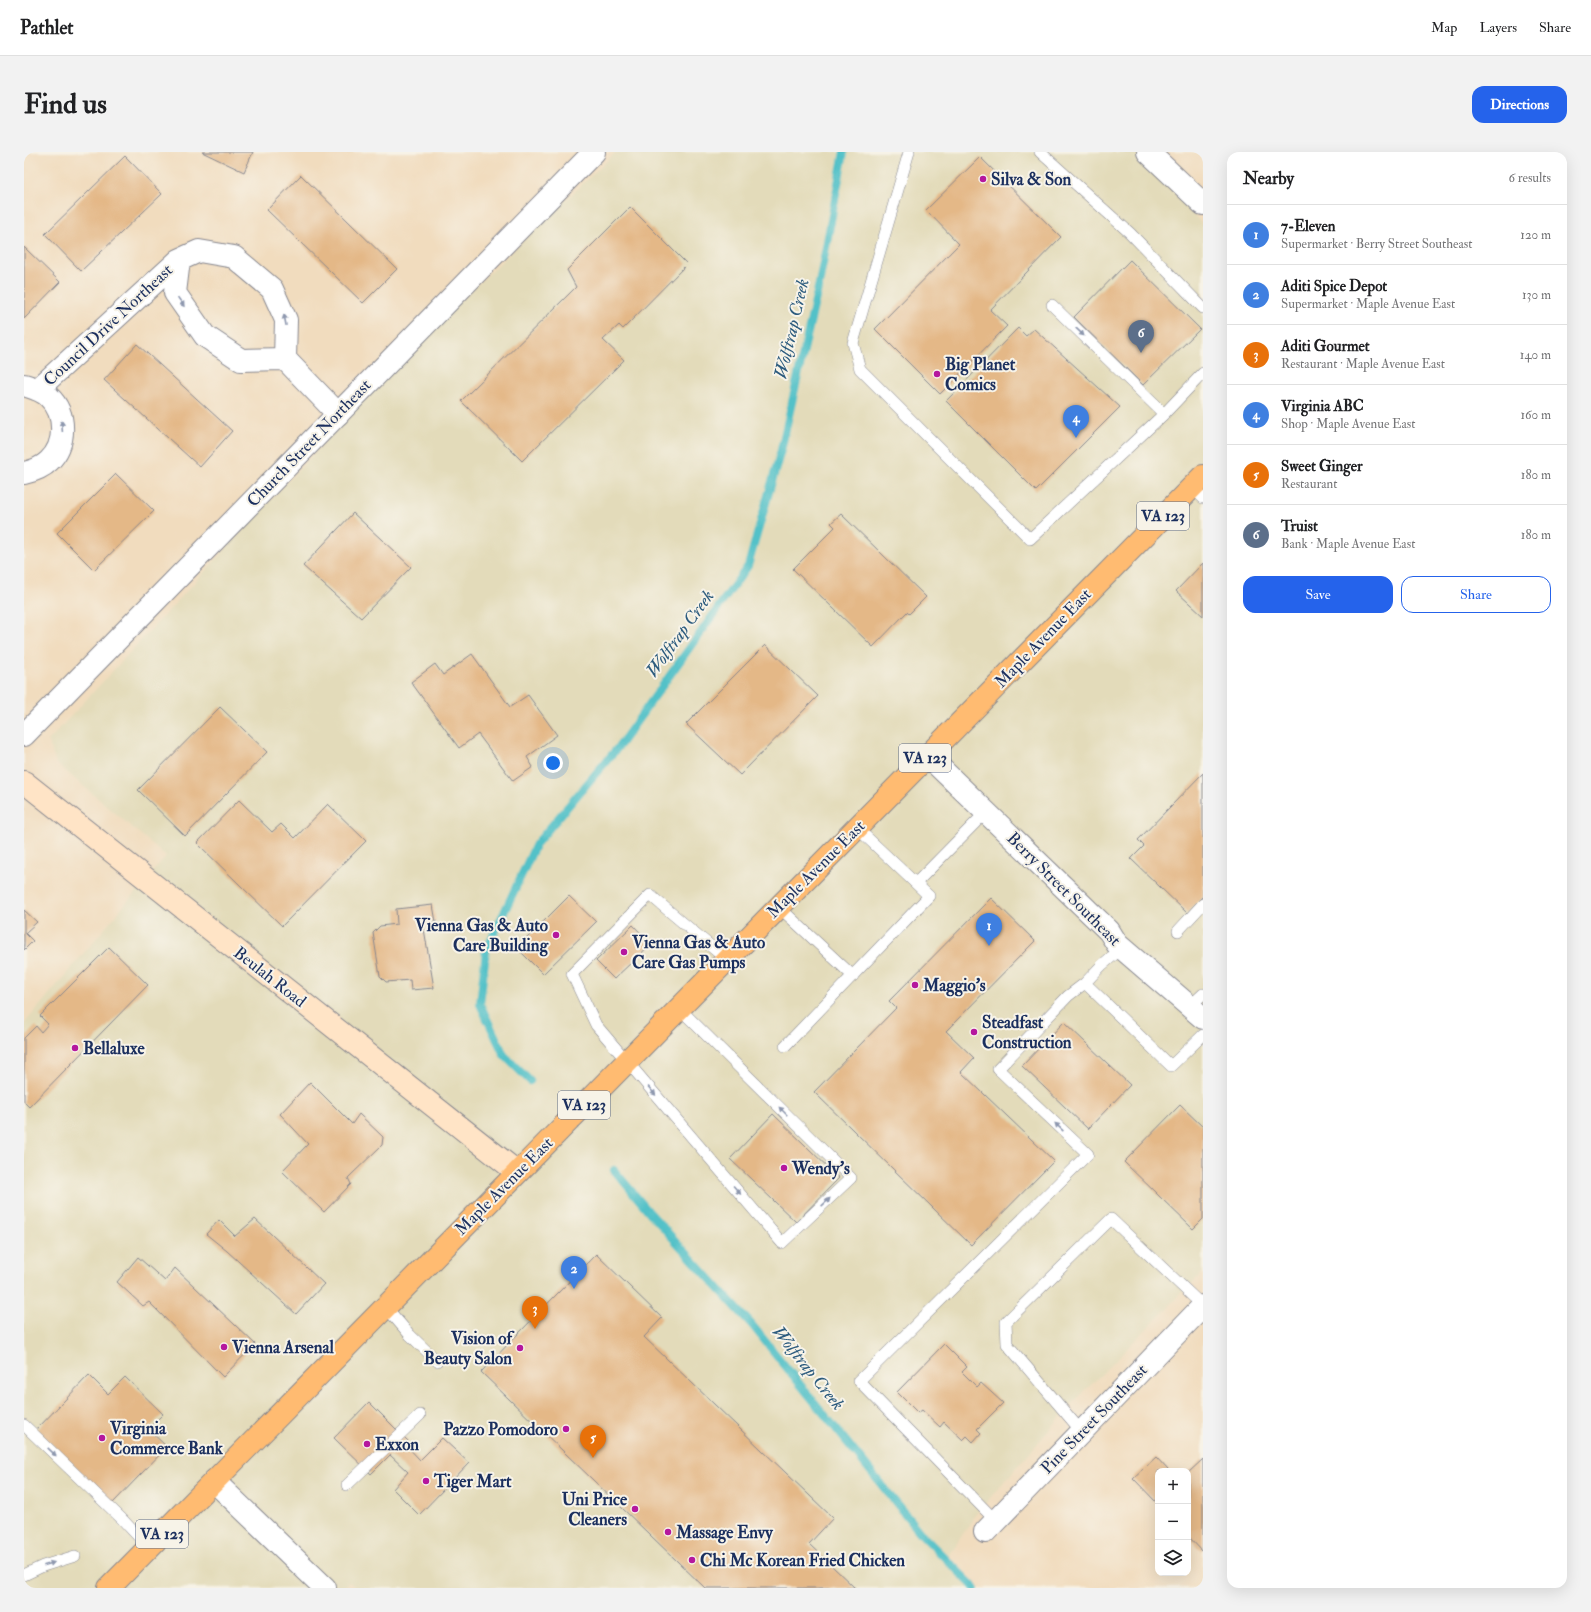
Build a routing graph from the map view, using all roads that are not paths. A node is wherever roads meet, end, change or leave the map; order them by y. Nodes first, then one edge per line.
1 (594, 152) edge
2 (908, 152) edge
3 (1040, 152) edge
4 (1148, 152) edge
5 (1203, 204) edge
6 (179, 260) junction
7 (1052, 305) dead end
8 (1203, 308) edge
9 (285, 359) junction
10 (1203, 373) edge
11 (31, 387) edge
12 (338, 414) junction
13 (1164, 414) junction
14 (24, 473) edge
15 (1199, 487) edge
16 (24, 735) edge
17 (928, 756) junction
18 (24, 782) edge
19 (986, 812) junction
20 (857, 828) junction
21 (916, 883) junction
22 (1203, 904) edge
23 (779, 907) junction
24 (1178, 931) dead end
25 (1122, 948) junction
26 (727, 960) junction
27 (853, 976) junction
28 (1085, 983) junction
29 (1199, 1006) edge
30 (680, 1008) junction
31 (1203, 1035) edge
32 (785, 1046) dead end
33 (627, 1062) junction
34 (517, 1172) junction
35 (385, 1306) junction
36 (1203, 1306) edge
37 (437, 1361) dead end
38 (420, 1415) dead end
39 (24, 1425) edge
40 (1082, 1432) junction
41 (214, 1481) junction
42 (347, 1485) dead end
43 (990, 1526) joint
44 (149, 1548) junction
45 (75, 1556) dead end
46 (24, 1575) edge
47 (109, 1588) edge
48 (325, 1588) edge

1 - 12 street, Church Street Northeast
2 - 13 lane
3 - 8 lane
4 - 5 street
6 -> 9 street, Council Drive Northeast
9 -> 6 street, Council Drive Northeast
6 - 11 street, Council Drive Northeast
7 -> 13 lane
9 - 12 street
10 - 13 lane
14 -> 11 street, Council Drive Northeast
12 - 16 street, Church Street Northeast
15 - 17 main road, Maple Avenue East / VA 123
17 - 19 street, Berry Street Southeast
17 - 20 main road, Maple Avenue East / VA 123
18 - 34 main road, Beulah Road
19 - 21 lane
19 - 25 street, Berry Street Southeast
20 - 21 lane
20 - 23 main road, Maple Avenue East / VA 123
21 - 27 lane
22 - 24 lane
23 - 26 main road, Maple Avenue East / VA 123
23 - 27 lane
25 - 28 lane
25 - 29 street, Berry Street Southeast
26 - 30 main road, Maple Avenue East / VA 123
26 - 33 lane
27 - 32 lane
28 - 31 lane
43 -> 28 lane
30 - 33 main road, Maple Avenue East / VA 123
33 -> 30 lane
33 - 34 main road, Maple Avenue East / VA 123
34 - 35 main road, Maple Avenue East / VA 123
35 - 37 lane
35 - 41 main road, Maple Avenue East / VA 123
36 - 40 street, Pine Street Southeast
36 - 40 lane
38 - 42 lane
39 -> 44 lane
40 - 43 street, Pine Street Southeast
41 - 44 main road, Maple Avenue East / VA 123
41 - 48 street
44 - 47 main road, Maple Avenue East / VA 123
46 -> 45 lane

